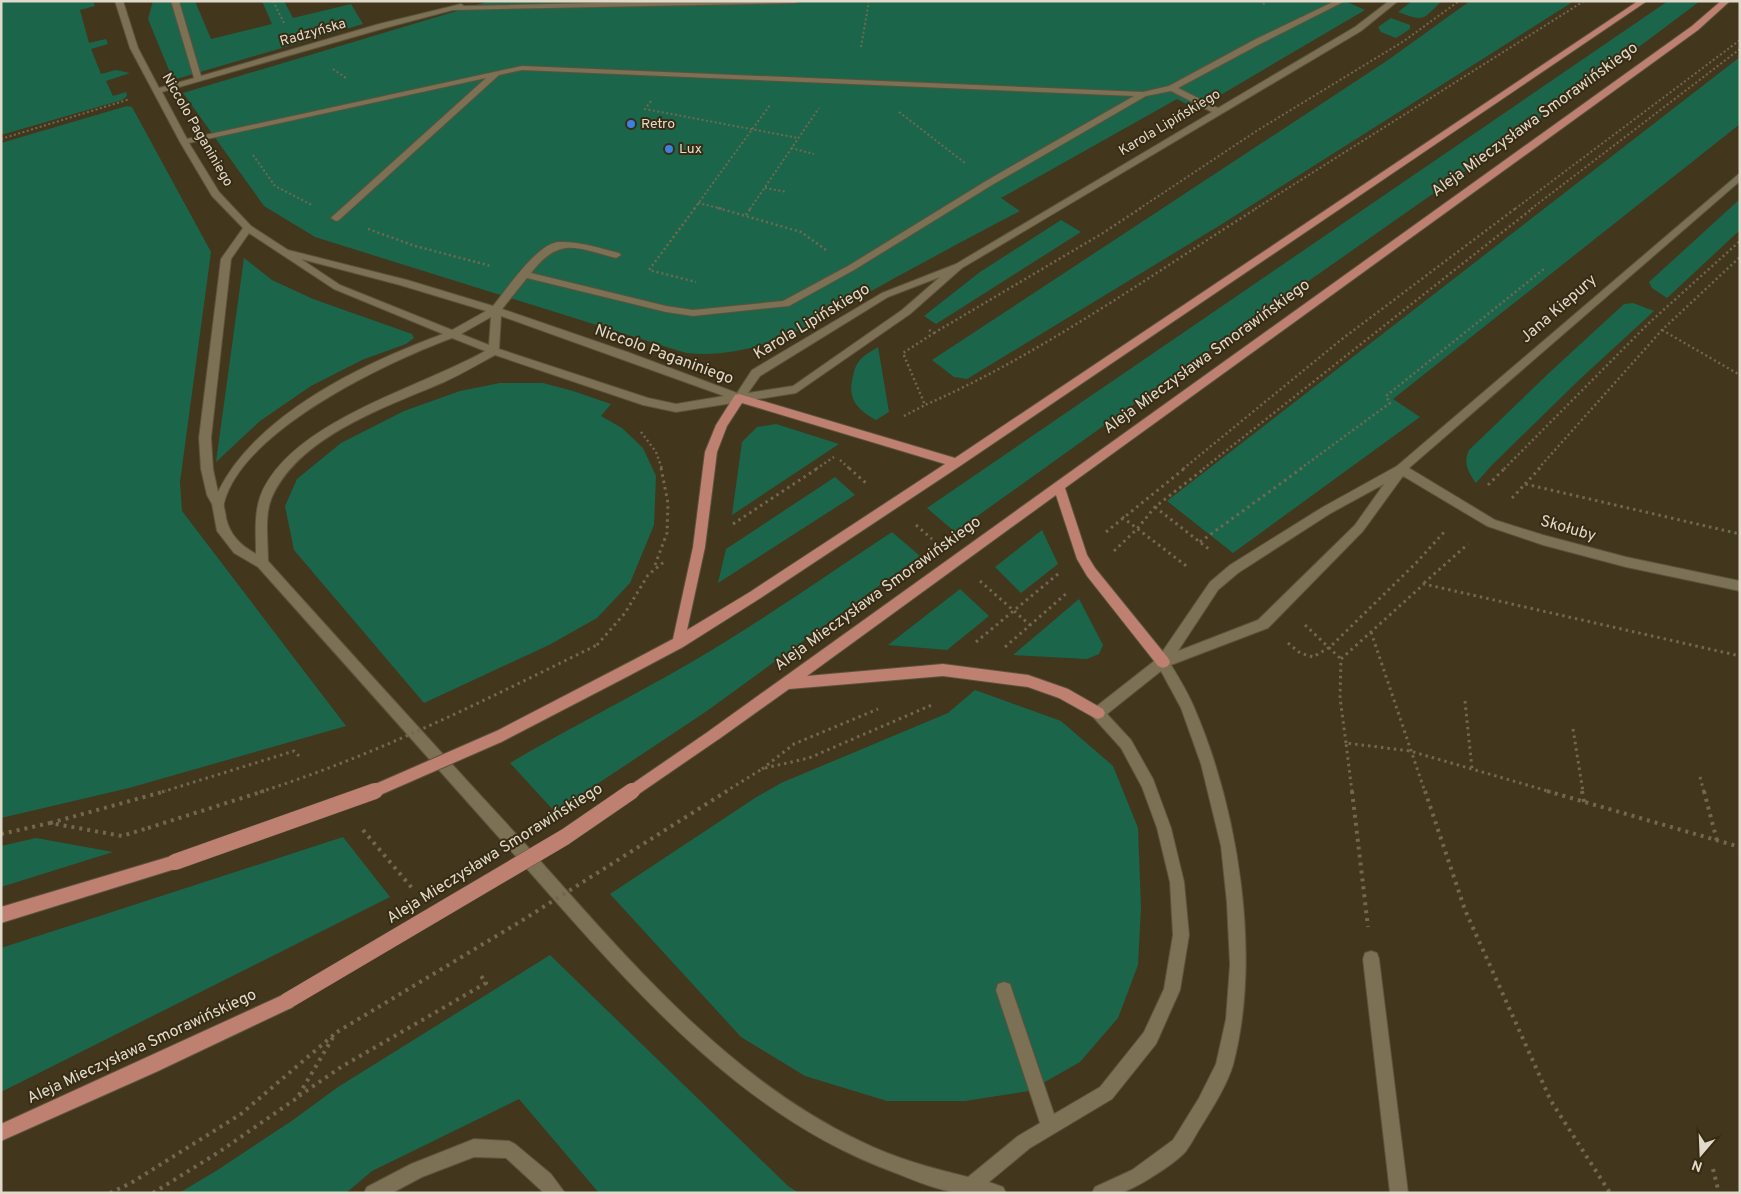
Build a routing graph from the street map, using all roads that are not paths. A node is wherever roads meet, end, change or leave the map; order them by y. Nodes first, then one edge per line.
1 (119, 1) edge
2 (175, 1) edge
3 (477, 1) edge
4 (795, 1) edge
5 (1341, 1) edge
6 (1394, 1) edge
7 (1643, 1) edge
8 (1726, 1) edge
9 (658, 2) edge
10 (454, 8) junction
11 (498, 72) junction
12 (198, 79) junction
13 (1172, 88) junction
14 (158, 91) junction
15 (1143, 94) junction
16 (1217, 111) junction
17 (184, 142) junction
18 (1740, 176) edge
19 (336, 218) dead end
20 (248, 228) junction
21 (280, 251) junction
22 (616, 255) dead end
23 (959, 266) junction
24 (523, 274) junction
25 (496, 310) junction
26 (453, 334) junction
27 (494, 351) junction
28 (739, 398) junction
29 (956, 462) junction
30 (1402, 469) junction
31 (1059, 487) junction
32 (218, 504) junction
33 (262, 563) junction
34 (1740, 586) edge
35 (678, 644) junction
36 (1162, 662) junction
37 (788, 683) junction
38 (1098, 713) junction
39 (1, 915) edge
40 (1371, 959) road end
41 (1004, 990) dead end
42 (1050, 1127) junction
43 (1, 1133) edge
44 (971, 1190) edge
45 (373, 1193) edge
46 (556, 1193) edge
47 (996, 1193) edge
48 (1101, 1193) edge
49 (1399, 1193) edge

1 - 14 street, Niccolo Paganiniego
2 - 12 street
3 - 10 street, Radzyńska
4 - 9 street
5 - 13 street
6 - 16 street, Karola Lipińskiego
7 - 29 main road, Aleja Mieczysława Smorawińskiego
8 - 31 main road, Aleja Mieczysława Smorawińskiego
9 - 10 street
10 - 12 street, Radzyńska
11 - 15 street
11 - 17 street
11 - 19 street
12 - 14 street, Radzyńska
13 - 15 street
13 - 16 street
14 - 17 street, Niccolo Paganiniego
15 - 24 street
16 - 23 street, Karola Lipińskiego
17 - 20 street, Niccolo Paganiniego
18 - 30 street, Jana Kiepury
20 - 21 street, Niccolo Paganiniego
20 - 32 street
21 - 25 street, Niccolo Paganiniego
21 - 26 street, Niccolo Paganiniego
22 - 24 street
23 - 28 street, Karola Lipińskiego
23 - 28 street, Karola Lipińskiego
24 - 25 street
25 - 26 street
25 - 27 street
25 - 28 street, Niccolo Paganiniego
26 - 27 street, Niccolo Paganiniego
26 - 32 street
27 - 28 street, Niccolo Paganiniego
27 - 33 street
28 - 29 main road
28 - 35 main road
29 - 35 main road, Aleja Mieczysława Smorawińskiego
30 - 34 street, Skołuby
30 - 36 street, Jana Kiepury
30 - 36 street, Jana Kiepury
31 - 36 main road
31 - 37 main road, Aleja Mieczysława Smorawińskiego
32 - 33 street
33 - 44 street
35 - 39 main road, Aleja Mieczysława Smorawińskiego, bridge
36 - 38 street, Jana Kiepury
36 - 48 street
37 - 38 main road
37 - 43 main road, Aleja Mieczysława Smorawińskiego, bridge
38 - 42 street
40 - 49 street
41 - 42 street
42 - 44 street
44 - 47 street
45 - 46 street

